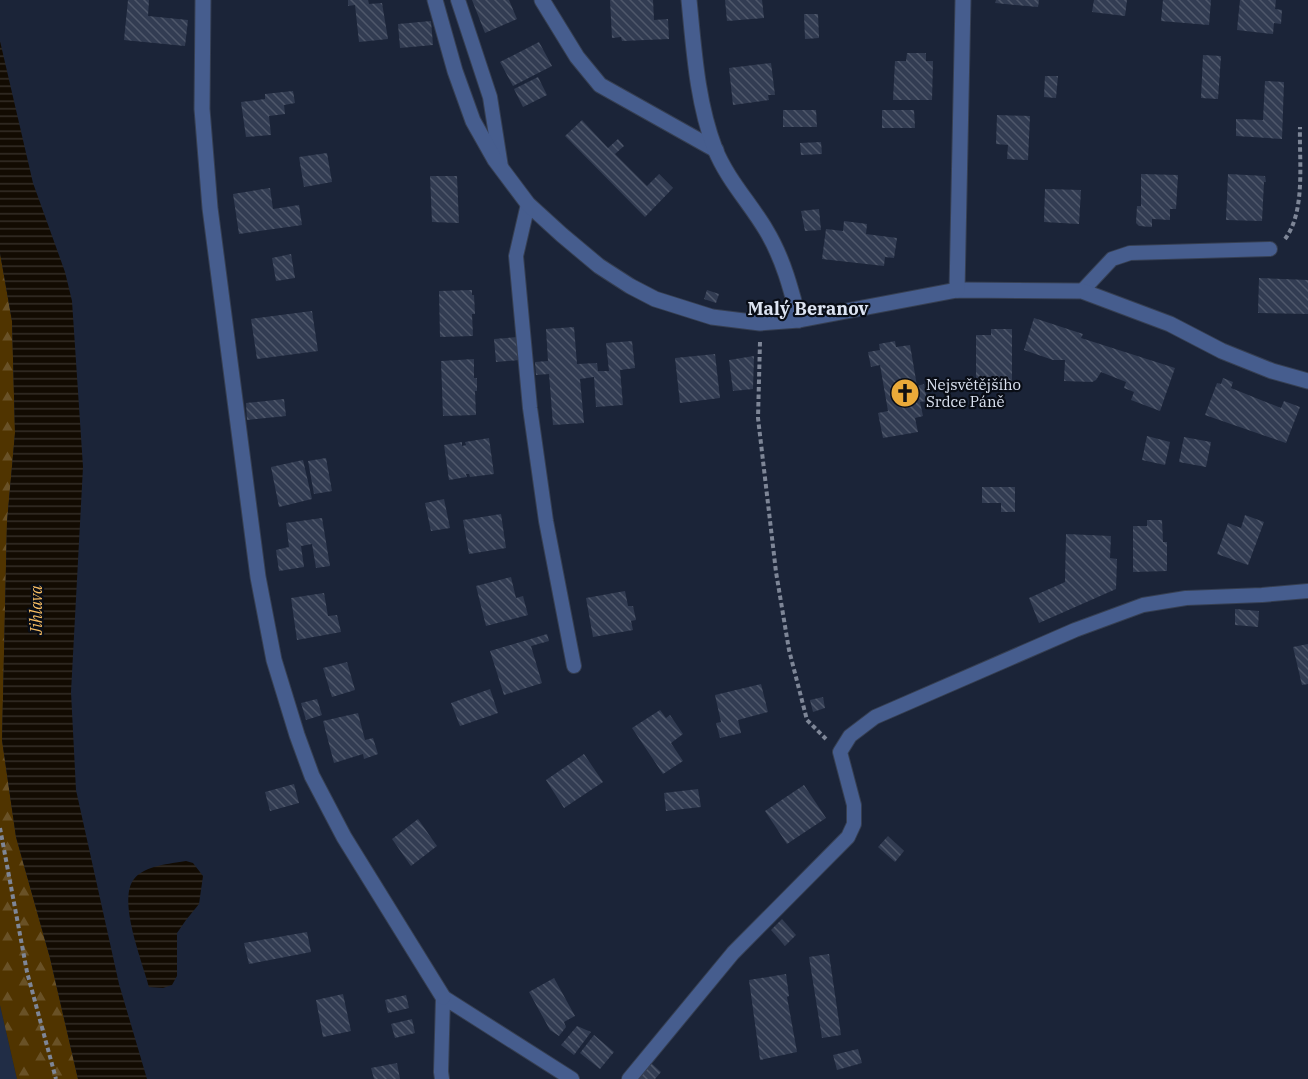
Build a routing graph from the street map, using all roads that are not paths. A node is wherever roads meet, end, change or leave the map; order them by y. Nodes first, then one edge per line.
1 (202, 0) edge
2 (435, 0) edge
3 (458, 0) edge
4 (542, 0) edge
5 (689, 0) edge
6 (963, 0) edge
7 (716, 150) junction
8 (501, 169) junction
9 (528, 204) junction
10 (1270, 249) road end
11 (957, 290) junction
12 (1082, 291) junction
13 (799, 320) junction
14 (1308, 381) edge
15 (1308, 591) edge
16 (574, 666) dead end
17 (442, 997) junction
18 (442, 1079) edge
19 (572, 1079) edge
20 (629, 1079) edge

1 - 17 street
2 - 8 street
3 - 8 lane
4 - 7 street
5 - 7 street
6 - 11 street
7 - 13 street
8 - 9 street
9 - 13 street
9 - 16 lane
10 - 12 lane
11 - 12 street
11 - 13 street
12 - 14 street
15 - 20 lane
17 - 18 lane
17 - 19 lane

